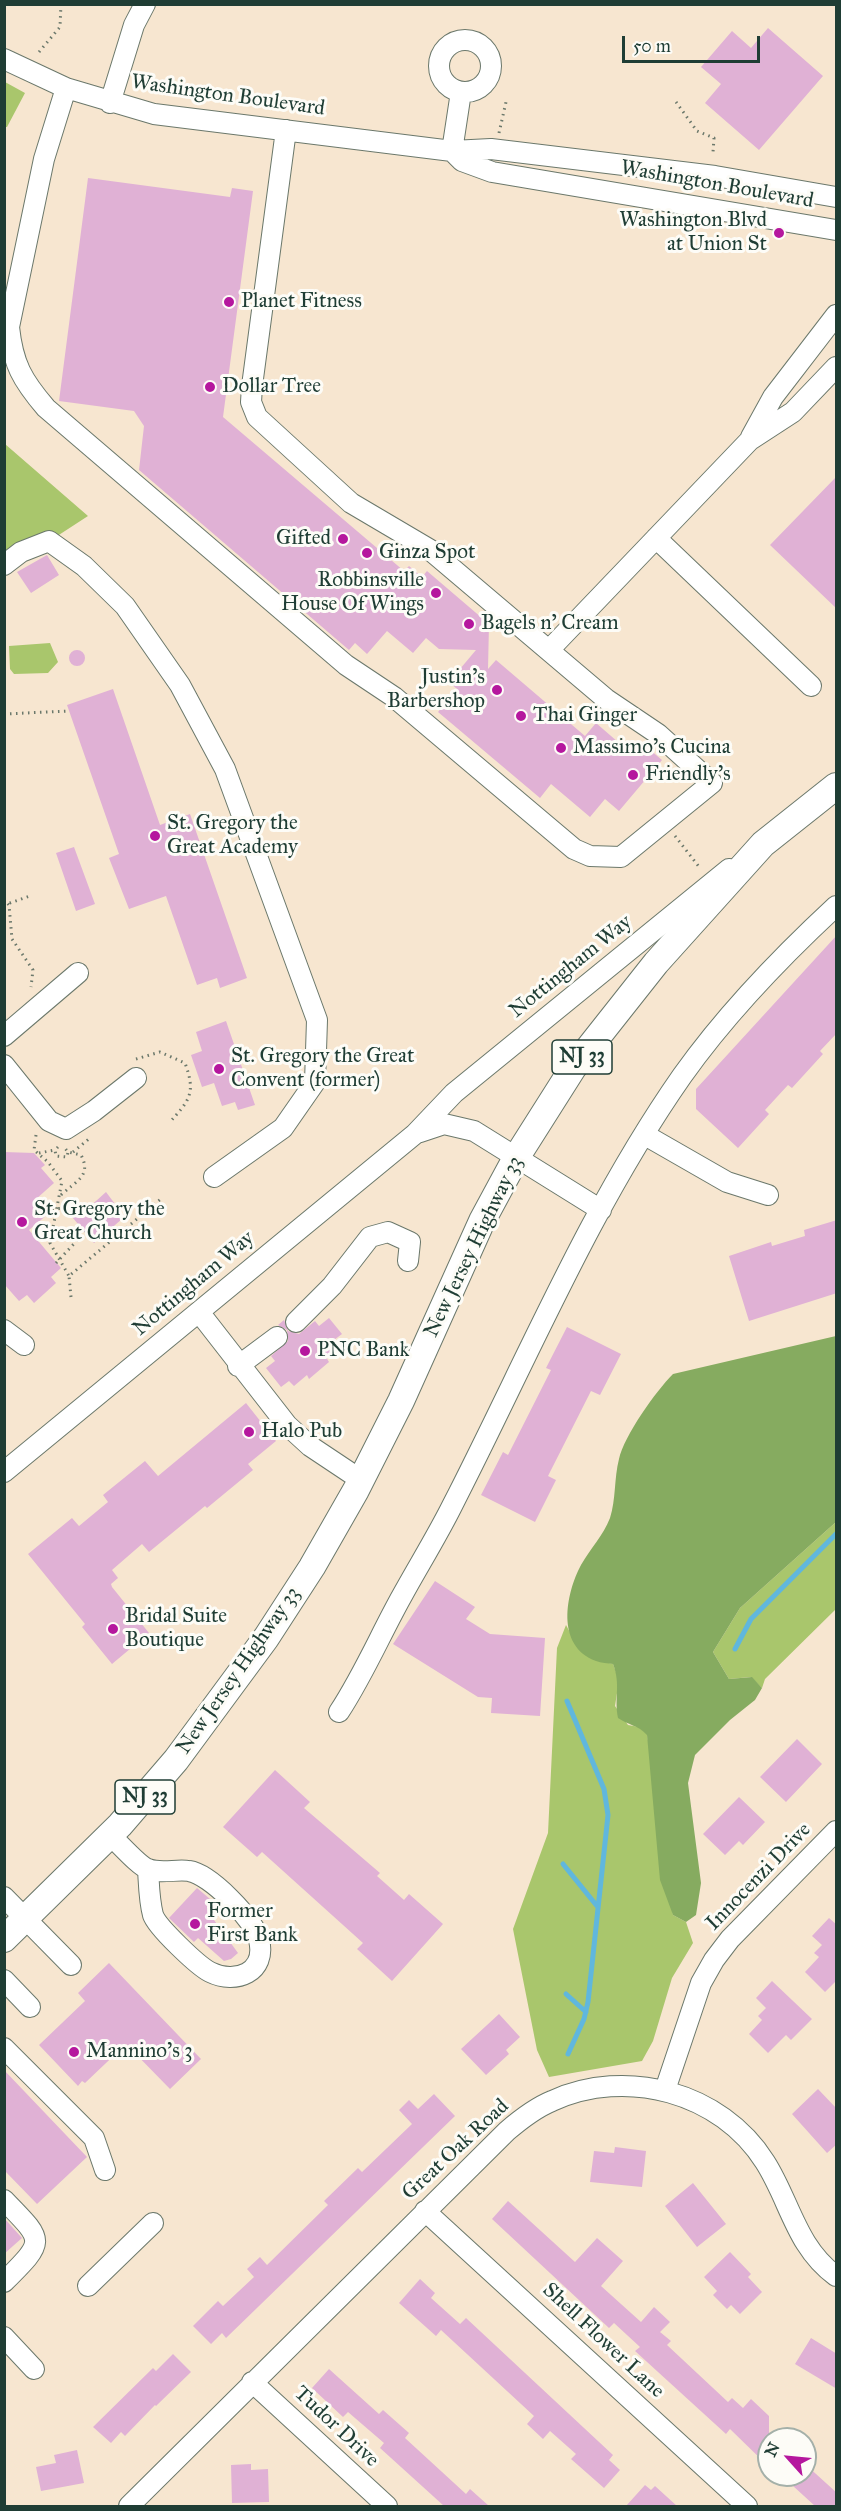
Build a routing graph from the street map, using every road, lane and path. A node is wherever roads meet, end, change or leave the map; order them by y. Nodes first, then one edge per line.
1 (62, 4) edge
2 (144, 4) edge
3 (39, 52) dead end
4 (4, 59) edge
5 (66, 88) junction
6 (461, 92) dead end
7 (506, 102) dead end
8 (676, 102) dead end
9 (110, 103) junction
10 (286, 130) junction
11 (499, 133) dead end
12 (452, 151) junction
13 (713, 152) dead end
14 (837, 197) edge
15 (837, 230) edge
16 (837, 315) edge
17 (837, 367) edge
18 (750, 440) junction
19 (656, 538) junction
20 (4, 565) edge
21 (549, 650) junction
22 (812, 686) dead end
23 (69, 711) dead end
24 (4, 714) edge
25 (837, 786) edge
26 (664, 822) junction
27 (763, 844) junction
28 (711, 883) junction
29 (30, 896) dead end
30 (4, 899) edge
31 (4, 905) edge
32 (9, 905) junction
33 (837, 906) edge
34 (78, 973) dead end
35 (30, 991) dead end
36 (4, 1036) edge
37 (4, 1065) edge
38 (135, 1070) joint
39 (169, 1123) dead end
40 (415, 1134) junction
41 (645, 1135) junction
42 (34, 1150) dead end
43 (55, 1150) junction
44 (68, 1152) junction
45 (39, 1153) junction
46 (516, 1158) junction
47 (214, 1177) dead end
48 (768, 1195) dead end
49 (60, 1196) junction
50 (162, 1198) dead end
51 (41, 1206) dead end
52 (69, 1208) dead end
53 (58, 1210) junction
54 (601, 1210) junction
55 (85, 1232) dead end
56 (58, 1261) junction
57 (408, 1261) dead end
58 (69, 1276) junction
59 (71, 1298) dead end
60 (199, 1312) junction
61 (296, 1322) dead end
62 (4, 1330) edge
63 (277, 1337) dead end
64 (24, 1345) dead end
65 (238, 1366) junction
66 (4, 1472) edge
67 (361, 1480) junction
68 (339, 1712) dead end
69 (837, 1831) edge
70 (111, 1836) junction
71 (148, 1869) junction
72 (4, 1897) edge
73 (26, 1919) junction
74 (4, 1939) edge
75 (71, 1965) dead end
76 (4, 1980) edge
77 (30, 2007) dead end
78 (4, 2048) edge
79 (665, 2090) junction
80 (105, 2170) dead end
81 (4, 2200) edge
82 (425, 2211) junction
83 (153, 2223) dead end
84 (837, 2276) edge
85 (4, 2283) edge
86 (88, 2286) dead end
87 (4, 2337) edge
88 (34, 2369) dead end
89 (252, 2382) junction
90 (129, 2506) edge
91 (387, 2506) edge
92 (747, 2506) edge

1 - 3 path
2 - 9 street
4 - 5 street, Washington Boulevard
5 - 9 street, Washington Boulevard
5 - 26 street
6 - 12 street
7 - 11 path
8 - 13 path
9 - 10 street, Washington Boulevard
10 - 12 street, Washington Boulevard
10 - 21 street
12 - 14 street, Washington Boulevard
12 - 15 street, Washington Boulevard
16 - 18 street
17 - 18 street
18 - 19 street
19 - 21 street
19 - 22 street
20 - 47 street
21 - 26 street
23 - 24 path
25 - 27 main road, New Jersey Highway 33 / NJ 33
26 - 28 path
27 - 28 street, Nottingham Way
27 - 46 main road, New Jersey Highway 33 / NJ 33
28 - 40 street, Nottingham Way
29 - 32 path
30 - 32 path
31 - 32 path
32 - 35 path
33 - 41 street
34 - 36 street
37 - 38 street
38 - 39 path
40 - 46 street, Nottingham Way
40 - 60 street, Nottingham Way
41 - 48 street
41 - 54 street
42 - 45 path
43 - 44 path
43 - 44 path
43 - 45 path
44 - 49 path
45 - 49 path
46 - 54 street, Nottingham Way
46 - 67 main road, New Jersey Highway 33 / NJ 33
49 - 53 path
50 - 58 path
51 - 53 path
52 - 53 path
53 - 56 path
54 - 68 street
55 - 56 path
56 - 58 path
57 - 61 street
58 - 59 path
60 - 65 street
60 - 66 street, Nottingham Way
62 - 64 street
63 - 65 street
65 - 67 street
67 - 70 main road, New Jersey Highway 33 / NJ 33
69 - 79 street, Innocenzi Drive
70 - 71 street
70 - 73 main road, New Jersey Highway 33 / NJ 33
71 - 71 street
72 - 73 street
73 - 74 main road, New Jersey Highway 33 / NJ 33
73 - 75 street
76 - 77 street
78 - 80 street
79 - 82 street, Great Oak Road
79 - 84 street, Great Oak Road
81 - 85 street
82 - 89 street, Great Oak Road
82 - 92 street, Shell Flower Lane
83 - 86 street
87 - 88 street
89 - 90 street, Great Oak Road
89 - 91 street, Tudor Drive

